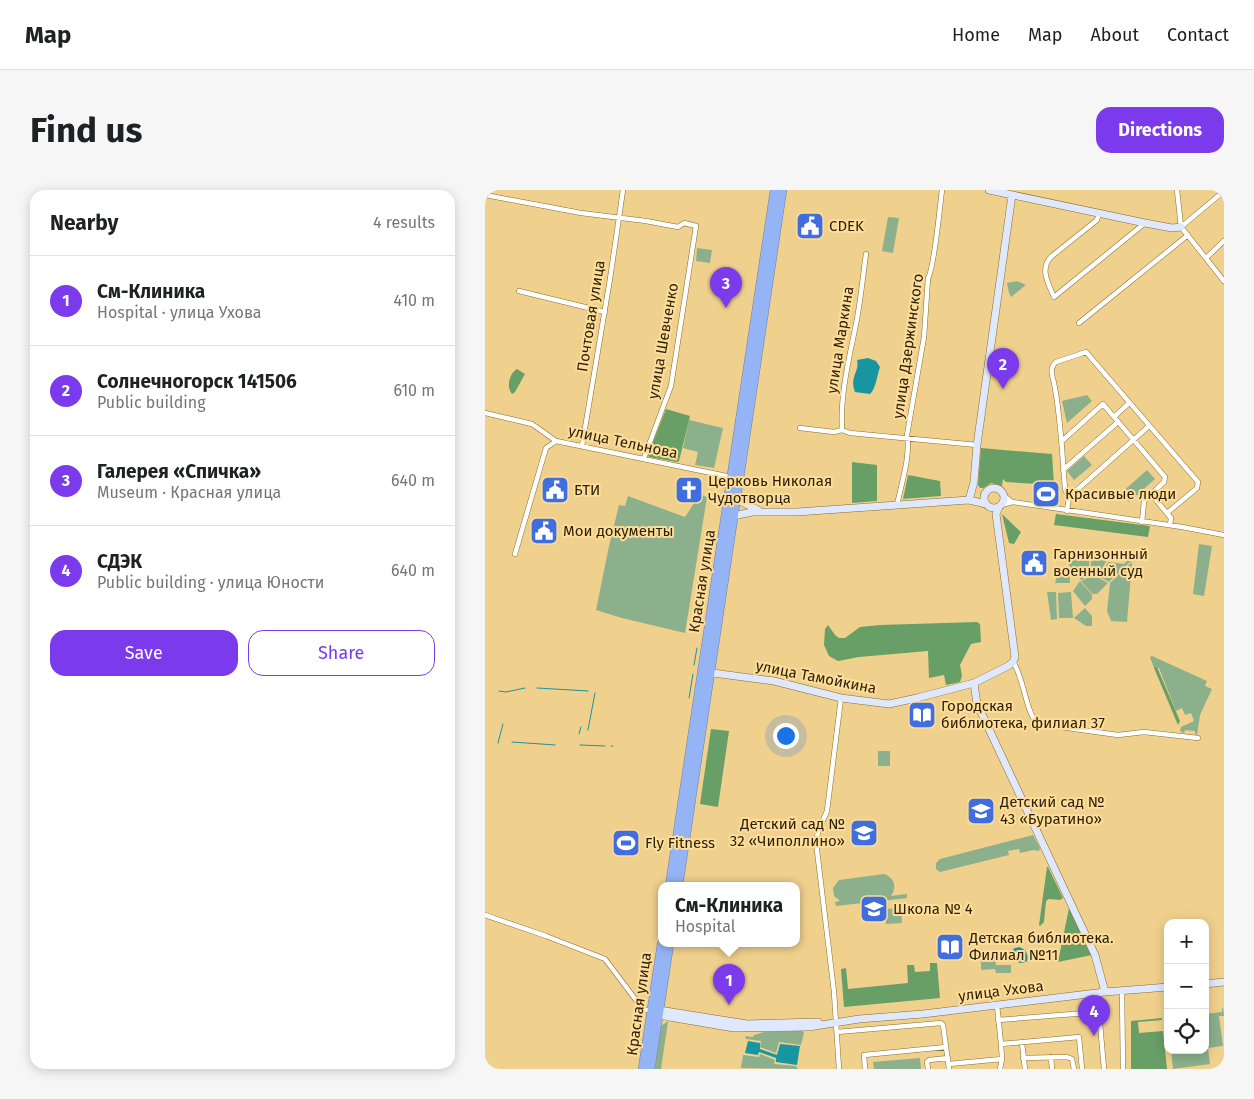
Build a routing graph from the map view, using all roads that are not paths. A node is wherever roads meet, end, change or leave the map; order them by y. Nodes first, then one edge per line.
1 (623, 190) edge
2 (775, 190) edge
3 (782, 190) edge
4 (942, 190) edge
5 (989, 190) edge
6 (1177, 190) edge
7 (1224, 191) edge
8 (485, 195) edge
9 (1012, 195) junction
10 (1099, 213) junction
11 (620, 218) junction
12 (1145, 223) junction
13 (1181, 227) junction
14 (1188, 236) junction
15 (1224, 241) edge
16 (865, 254) dead end
17 (1206, 258) junction
18 (1224, 281) edge
19 (519, 291) dead end
20 (605, 312) junction
21 (1079, 323) dead end
22 (1129, 403) junction
23 (485, 413) edge
24 (1114, 417) junction
25 (1118, 422) junction
26 (1149, 426) junction
27 (799, 428) dead end
28 (842, 430) junction
29 (908, 438) junction
30 (1133, 440) junction
31 (556, 441) junction
32 (1062, 441) junction
33 (977, 445) junction
34 (582, 446) junction
35 (645, 458) junction
36 (1063, 470) junction
37 (731, 477) junction
38 (975, 486) junction
39 (1151, 494) junction
40 (1003, 495) junction
41 (736, 496) junction
42 (1069, 497) junction
43 (971, 500) junction
44 (990, 502) junction
45 (1013, 502) junction
46 (897, 505) junction
47 (761, 511) junction
48 (1067, 511) junction
49 (1167, 513) junction
50 (733, 516) junction
51 (1141, 522) junction
52 (1170, 525) junction
53 (1224, 535) edge
54 (515, 554) dead end
55 (1011, 664) junction
56 (706, 672) junction
57 (974, 684) junction
58 (841, 698) junction
59 (1198, 738) dead end
60 (671, 882) edge
61 (679, 882) edge
62 (485, 916) edge
63 (662, 947) edge
64 (669, 947) edge
65 (1224, 982) edge
66 (1209, 984) edge
67 (1164, 987) edge
68 (1122, 990) junction
69 (662, 991) junction
70 (1105, 992) junction
71 (997, 1005) junction
72 (657, 1012) junction
73 (670, 1015) junction
74 (999, 1020) junction
75 (837, 1022) junction
76 (657, 1028) junction
77 (837, 1032) junction
78 (1022, 1043) junction
79 (1001, 1044) junction
80 (946, 1048) junction
81 (1051, 1057) junction
82 (1023, 1058) junction
83 (1002, 1059) junction
84 (949, 1064) edge
85 (643, 1069) edge
86 (650, 1069) edge
87 (839, 1069) edge
88 (865, 1069) edge
89 (928, 1069) edge
90 (1000, 1069) edge
91 (1025, 1069) edge
92 (1052, 1069) edge
93 (1074, 1069) edge
94 (1082, 1069) edge
95 (1104, 1069) edge
96 (1123, 1069) edge

1 - 11 street, Почтовая улица
2 - 37 highway, Красная улица
3 - 41 highway, Красная улица
4 - 29 street, улица Дзержинского
5 - 9 street
6 - 13 street
7 - 13 street
8 - 11 street
9 - 10 street
9 - 33 street
10 - 12 street
10 - 12 street
11 - 20 street, Почтовая улица
11 - 35 street, улица Шевченко
12 - 13 street
13 - 14 street
14 - 17 street
14 - 21 street
15 - 17 street
16 - 28 street, улица Маркина
17 - 18 street
19 - 20 street
20 - 34 street, Почтовая улица
22 - 24 street
22 - 26 street
22 - 32 street
23 - 31 street, улица Тельнова
24 - 25 street
24 - 32 street
25 - 30 street
25 - 36 street
26 - 30 street
26 - 49 street
27 - 28 street
28 - 29 street
29 - 33 street
29 - 46 street, улица Дзержинского
30 - 39 street
30 - 42 street
31 - 34 street, улица Тельнова
31 - 54 street
32 - 36 street
33 - 38 street
34 - 35 street, улица Тельнова
35 - 37 street, улица Тельнова
36 - 42 street
37 - 56 highway, Красная улица
38 - 43 street
38 - 44 street
39 - 49 street
39 - 51 street
40 - 44 street
40 - 44 street
40 - 45 street
41 - 47 street
41 - 50 highway, Красная улица
42 - 48 street
43 - 44 street
43 - 46 street
44 - 45 street
44 - 55 street
45 - 48 street
46 - 47 street
47 - 50 street
48 - 51 street
49 - 52 street
50 - 56 highway, Красная улица
51 - 52 street
52 - 53 street
55 - 57 street, улица Тамойкина
55 - 59 street
56 - 58 street, улица Тамойкина
56 - 60 highway, Красная улица
56 - 61 highway, Красная улица
57 - 58 street, улица Тамойкина
57 - 70 street
58 - 75 street
62 - 72 street
63 - 72 highway, Красная улица
64 - 69 highway, Красная улица
65 - 66 street
67 - 68 street, улица Ухова
68 - 70 street, улица Ухова
68 - 96 street
69 - 72 highway, Красная улица
69 - 73 street
70 - 71 street, улица Ухова
71 - 74 street
71 - 75 street, улица Ухова
72 - 73 street, улица Ухова
72 - 76 highway, Красная улица
72 - 85 highway, Красная улица
73 - 75 street, улица Ухова
73 - 76 street
74 - 79 street
74 - 95 street
75 - 77 street
76 - 86 highway, Красная улица
77 - 80 street
77 - 87 street
78 - 79 street
78 - 82 street
78 - 94 street
79 - 83 street
80 - 84 street
80 - 88 street
81 - 82 street
81 - 92 street
81 - 93 street
82 - 91 street
83 - 84 street
83 - 90 street
84 - 89 street

